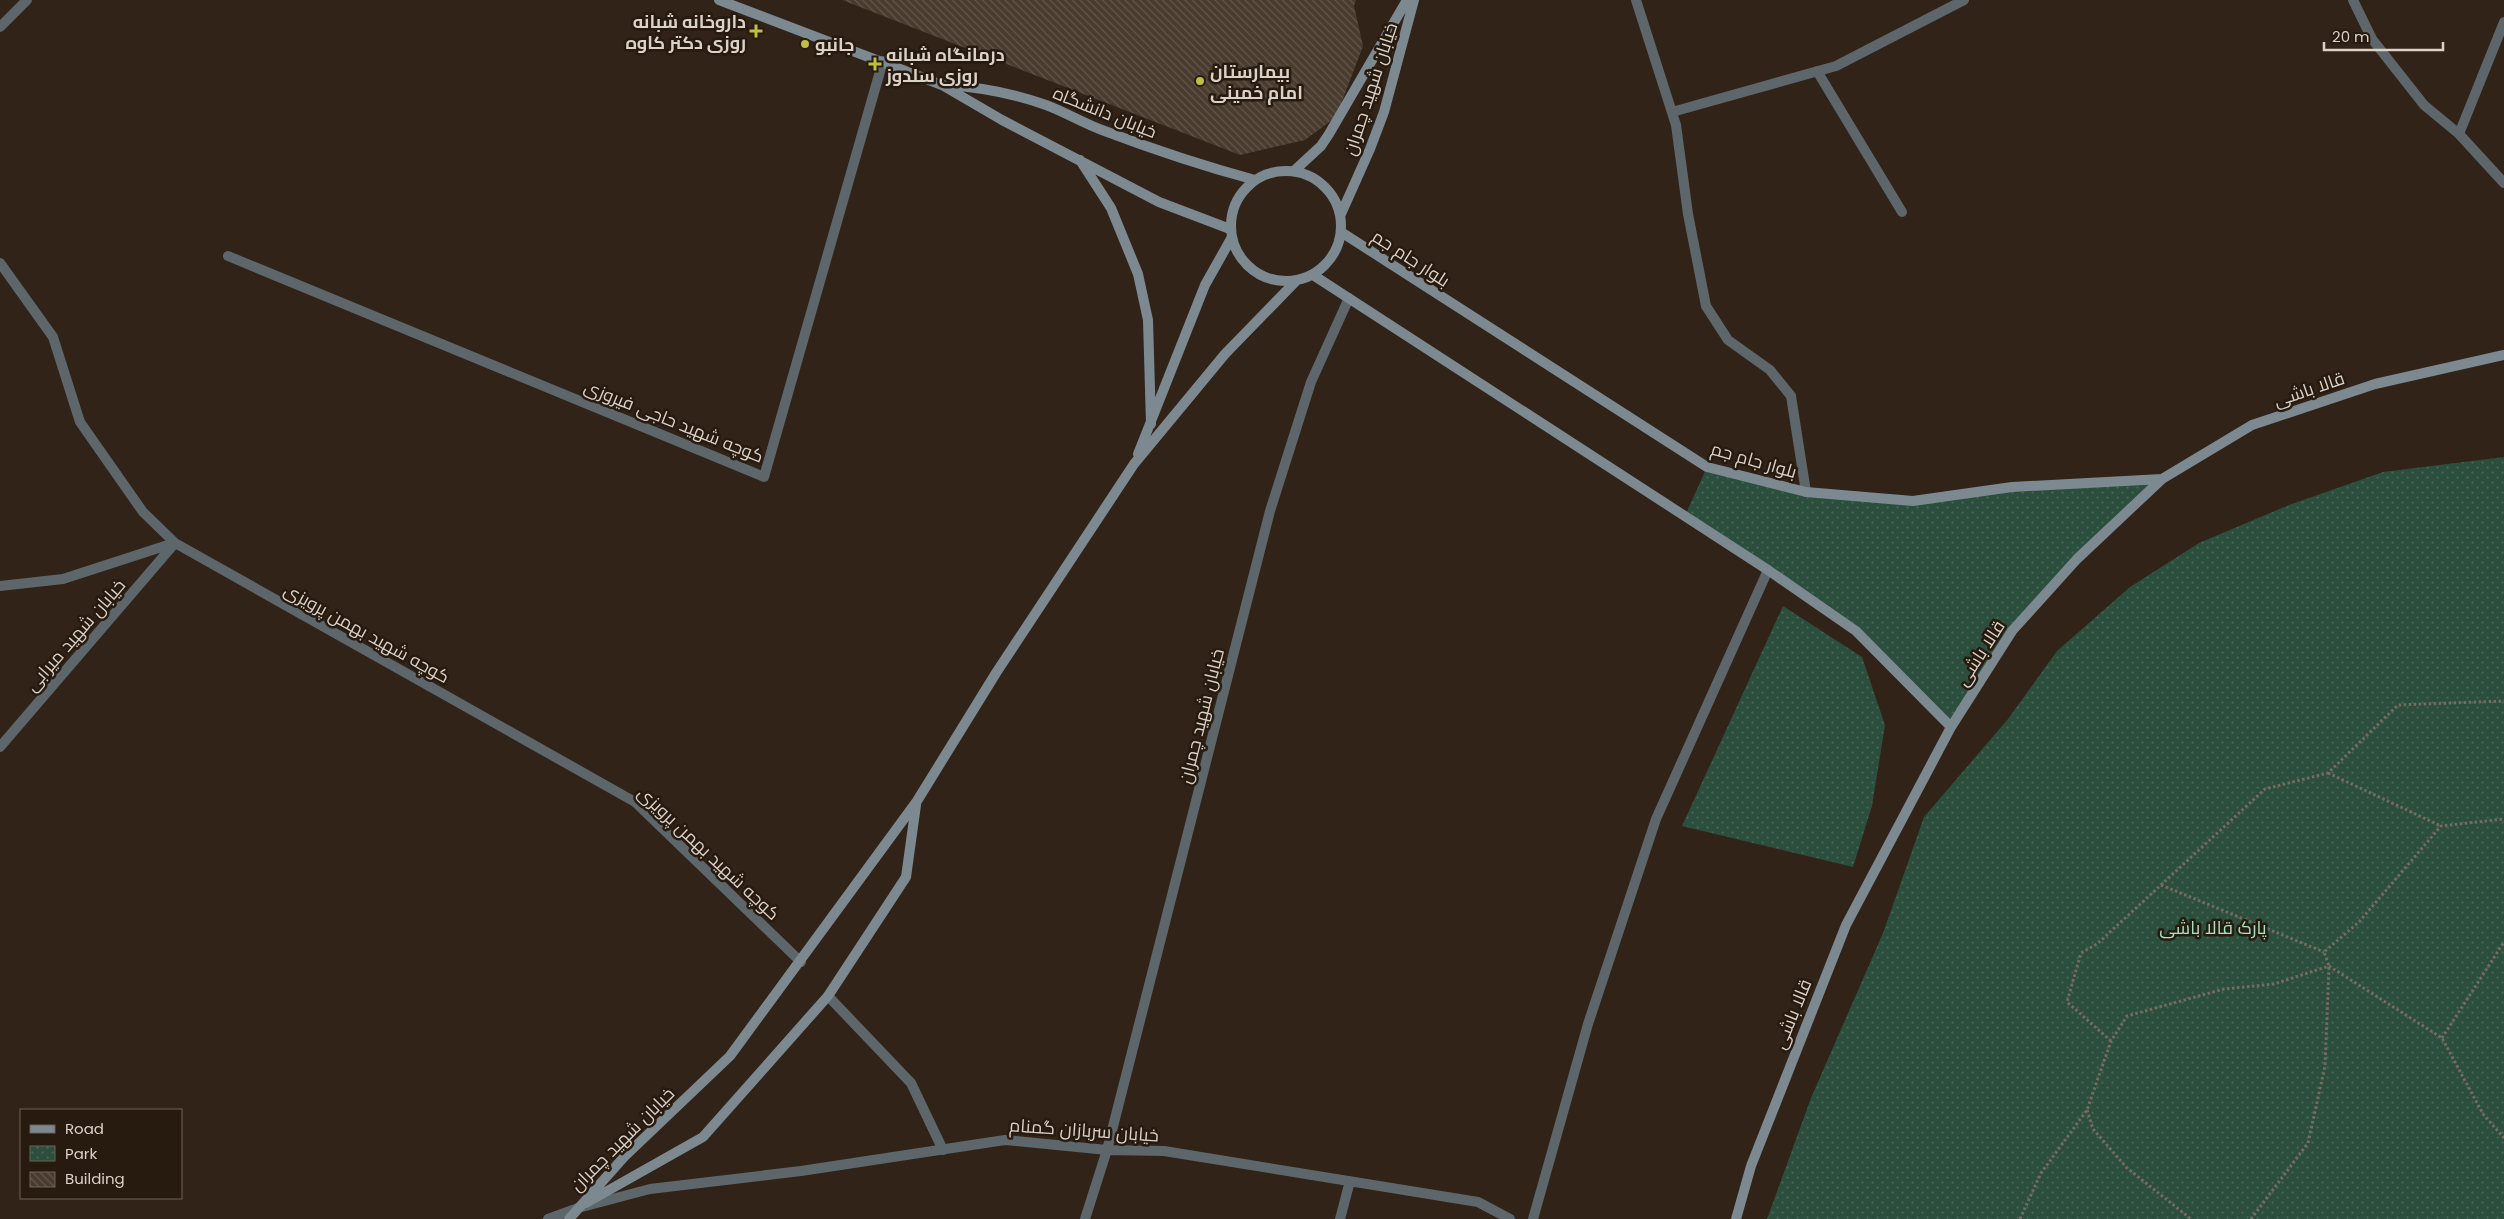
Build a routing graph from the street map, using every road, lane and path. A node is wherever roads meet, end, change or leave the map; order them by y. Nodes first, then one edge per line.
1 (26, 0) edge
2 (719, 0) edge
3 (1407, 0) edge
4 (1414, 0) edge
5 (1636, 0) edge
6 (1964, 0) edge
7 (2353, 0) edge
8 (2504, 22) edge
9 (0, 27) edge
10 (883, 61) junction
11 (1817, 71) junction
12 (942, 85) junction
13 (1672, 112) junction
14 (2459, 134) junction
15 (1079, 159) junction
16 (1296, 170) junction
17 (1254, 180) junction
18 (2504, 183) edge
19 (1902, 212) dead end
20 (1340, 214) junction
21 (1341, 232) junction
22 (1231, 233) junction
23 (228, 256) dead end
24 (0, 263) edge
25 (1313, 275) junction
26 (1296, 281) junction
27 (1349, 298) junction
28 (2504, 355) edge
29 (1151, 424) junction
30 (1134, 464) junction
31 (2162, 479) junction
32 (1806, 492) junction
33 (175, 543) junction
34 (1768, 570) junction
35 (0, 586) edge
36 (2504, 701) edge
37 (1951, 727) junction
38 (0, 747) edge
39 (2328, 773) junction
40 (917, 801) junction
41 (2504, 819) edge
42 (2441, 826) junction
43 (2161, 885) junction
44 (2504, 942) edge
45 (2324, 952) junction
46 (801, 962) junction
47 (2329, 966) junction
48 (828, 996) junction
49 (2442, 1038) junction
50 (2111, 1042) junction
51 (2087, 1110) junction
52 (2504, 1138) edge
53 (943, 1150) junction
54 (1107, 1150) junction
55 (1350, 1181) junction
56 (578, 1208) junction
57 (548, 1219) edge
58 (569, 1219) edge
59 (1085, 1219) edge
60 (1340, 1219) edge
61 (1510, 1219) edge
62 (1533, 1219) edge
63 (1736, 1219) edge
64 (2020, 1219) edge
65 (2191, 1219) edge
66 (2250, 1219) edge

1 - 9 street
2 - 10 main road, خیابان دانشگاه
3 - 16 main road, خیابان شهید چمران
4 - 20 main road, خیابان شهید چمران
5 - 13 street
6 - 11 street
7 - 14 street
8 - 14 street
10 - 12 main road, خیابان دانشگاه
10 - 23 street, کوچه شهید حاجی فیروزی
11 - 13 street
11 - 19 street
12 - 15 main road, خیابان دانشگاه
12 - 17 main road, خیابان دانشگاه
13 - 32 street
14 - 18 street
15 - 22 main road, خیابان دانشگاه
15 - 29 main road
16 - 17 main road
16 - 20 main road
17 - 22 main road
20 - 21 main road
21 - 25 main road
21 - 32 main road, بلوار جام جم
22 - 26 main road
22 - 29 main road
24 - 33 street, کوچه شهید بهمن پرویزی
25 - 26 main road
25 - 27 main road
26 - 30 main road
27 - 34 main road
27 - 54 street, خیابان شهید چمران
28 - 31 main road, قالا باشی
29 - 30 main road
30 - 40 main road, خیابان شهید چمران
31 - 32 main road, بلوار جام جم
31 - 37 main road, قالا باشی
33 - 35 street
33 - 38 street, خیابان شهید میرابی
33 - 46 street, کوچه شهید بهمن پرویزی
34 - 37 main road
34 - 62 street
36 - 39 path
37 - 63 main road, قالا باشی
39 - 42 path
39 - 43 path
40 - 46 main road, خیابان شهید چمران
40 - 48 main road, خیابان شهید چمران
41 - 42 path
42 - 45 path
43 - 45 path
43 - 50 path
44 - 49 path
45 - 47 path
46 - 56 main road, خیابان شهید چمران
47 - 49 path
47 - 50 path
47 - 66 path
48 - 53 street
48 - 56 main road, خیابان شهید چمران
49 - 52 path
50 - 51 path
51 - 64 path
51 - 65 path
53 - 54 street, خیابان سربازان گمنام
53 - 56 street, خیابان سربازان گمنام
54 - 55 street, خیابان سربازان گمنام
54 - 59 street, خیابان شهید چمران
55 - 60 street
55 - 61 street, خیابان سربازان گمنام
56 - 57 street, خیابان سربازان گمنام
56 - 58 main road

